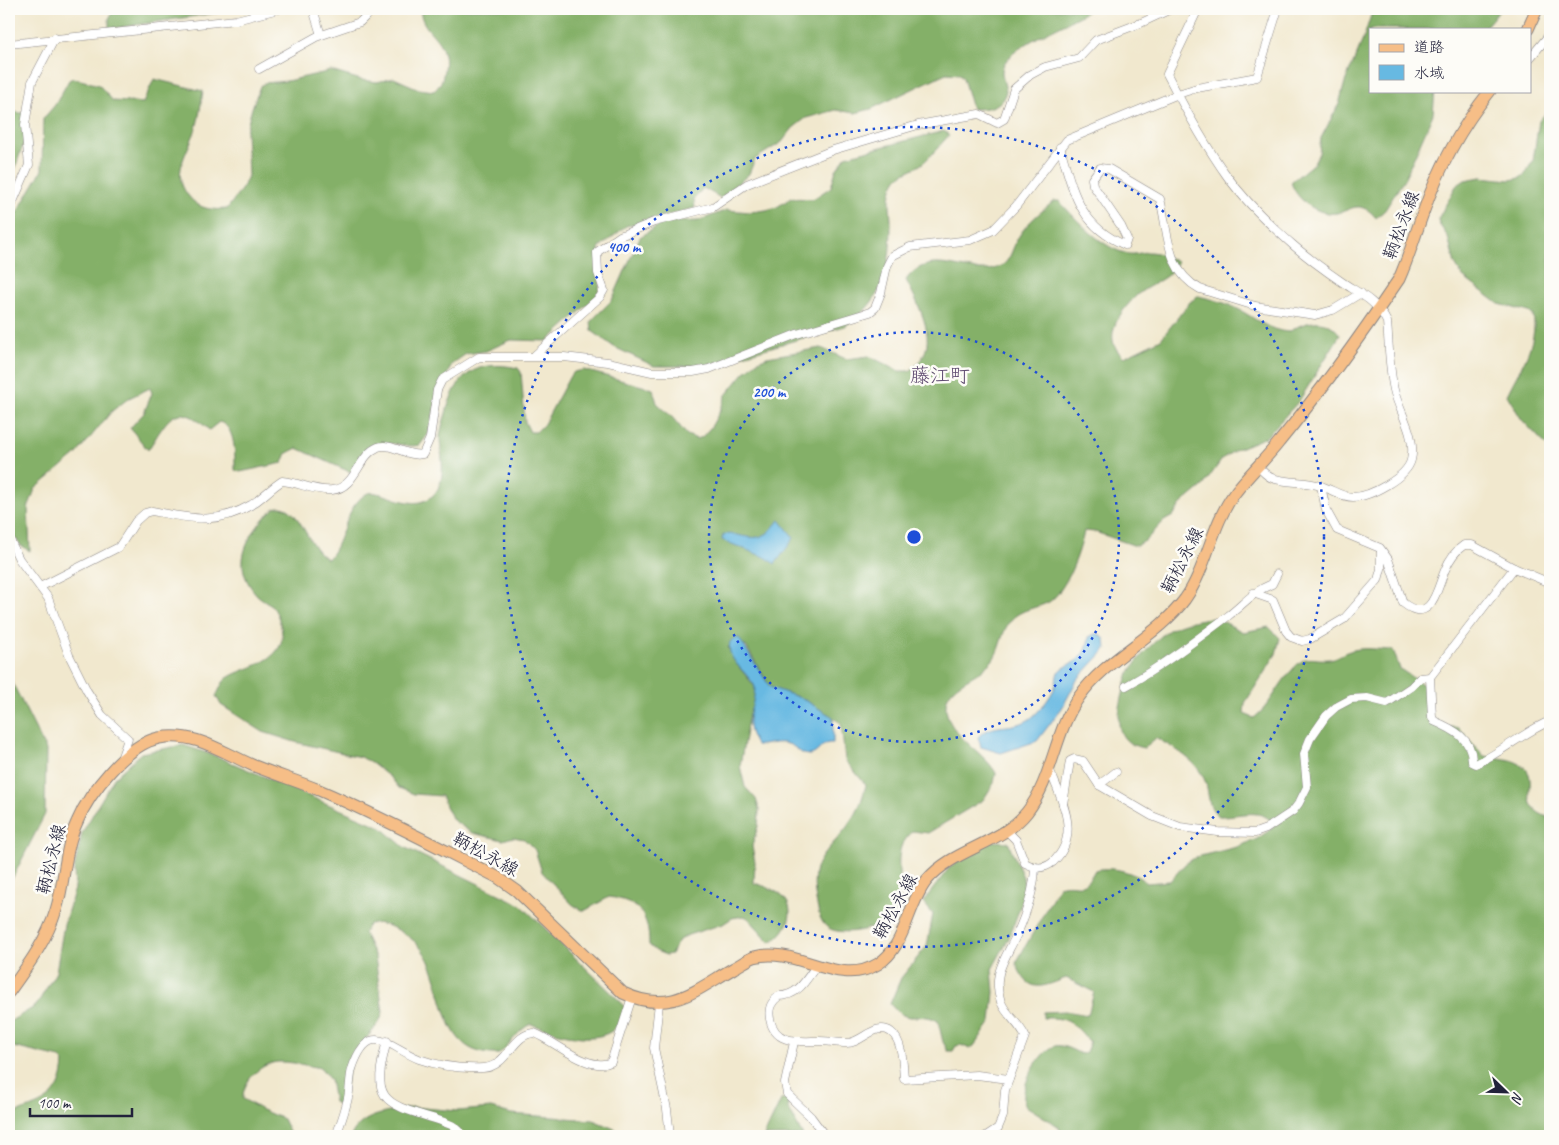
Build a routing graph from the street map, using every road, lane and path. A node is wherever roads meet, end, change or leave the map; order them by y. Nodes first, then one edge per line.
1 (279, 9) edge
2 (313, 9) edge
3 (373, 9) edge
4 (1171, 9) edge
5 (1198, 9) edge
6 (1278, 9) edge
7 (1538, 9) edge
8 (1528, 28) edge
9 (1550, 34) edge
10 (321, 35) junction
11 (55, 38) junction
12 (9, 44) edge
13 (1532, 56) edge
14 (259, 69) dead end
15 (1489, 92) edge
16 (1178, 94) junction
17 (1060, 147) junction
18 (9, 211) edge
19 (1361, 293) junction
20 (1379, 308) junction
21 (535, 355) junction
22 (1257, 466) junction
23 (1321, 486) junction
24 (9, 538) edge
25 (1380, 548) junction
26 (1514, 568) junction
27 (1277, 574) dead end
28 (1550, 583) edge
29 (40, 587) junction
30 (1253, 593) junction
31 (1430, 677) junction
32 (1126, 686) dead end
33 (1550, 721) edge
34 (120, 762) junction
35 (1049, 766) junction
36 (1116, 772) dead end
37 (1099, 785) junction
38 (1063, 804) junction
39 (1014, 826) junction
40 (1035, 868) junction
41 (816, 966) junction
42 (9, 992) edge
43 (632, 998) junction
44 (659, 1003) junction
45 (387, 1041) junction
46 (794, 1042) junction
47 (1009, 1079) junction
48 (336, 1136) edge
49 (463, 1136) edge
50 (670, 1136) edge
51 (826, 1136) edge
52 (986, 1136) edge

1 - 11 street
2 - 10 street
3 - 10 street
4 - 21 street
5 - 16 street
6 - 16 street
7 - 8 main road
9 - 13 street
10 - 14 street
11 - 12 street
11 - 18 street
15 - 20 main road, 鞆松永線
16 - 17 street
16 - 19 street
17 - 19 street
17 - 21 street
19 - 20 street
20 - 22 main road, 鞆松永線
20 - 23 street
21 - 29 street
22 - 23 street
22 - 35 main road, 鞆松永線
23 - 25 street
24 - 29 street
25 - 26 street
25 - 30 street
26 - 28 street
26 - 31 street
27 - 30 street
29 - 34 street
30 - 32 street
31 - 33 street
31 - 37 street
34 - 42 main road, 鞆松永線
34 - 43 main road, 鞆松永線
35 - 38 street
35 - 39 main road, 鞆松永線
36 - 37 street
37 - 38 street
38 - 40 street
39 - 40 street
39 - 41 main road, 鞆松永線
40 - 47 street
41 - 44 main road, 鞆松永線
41 - 46 street
43 - 44 main road, 鞆松永線
43 - 45 street
44 - 50 street
45 - 48 street
45 - 49 street
46 - 47 street
46 - 51 street
47 - 52 street

